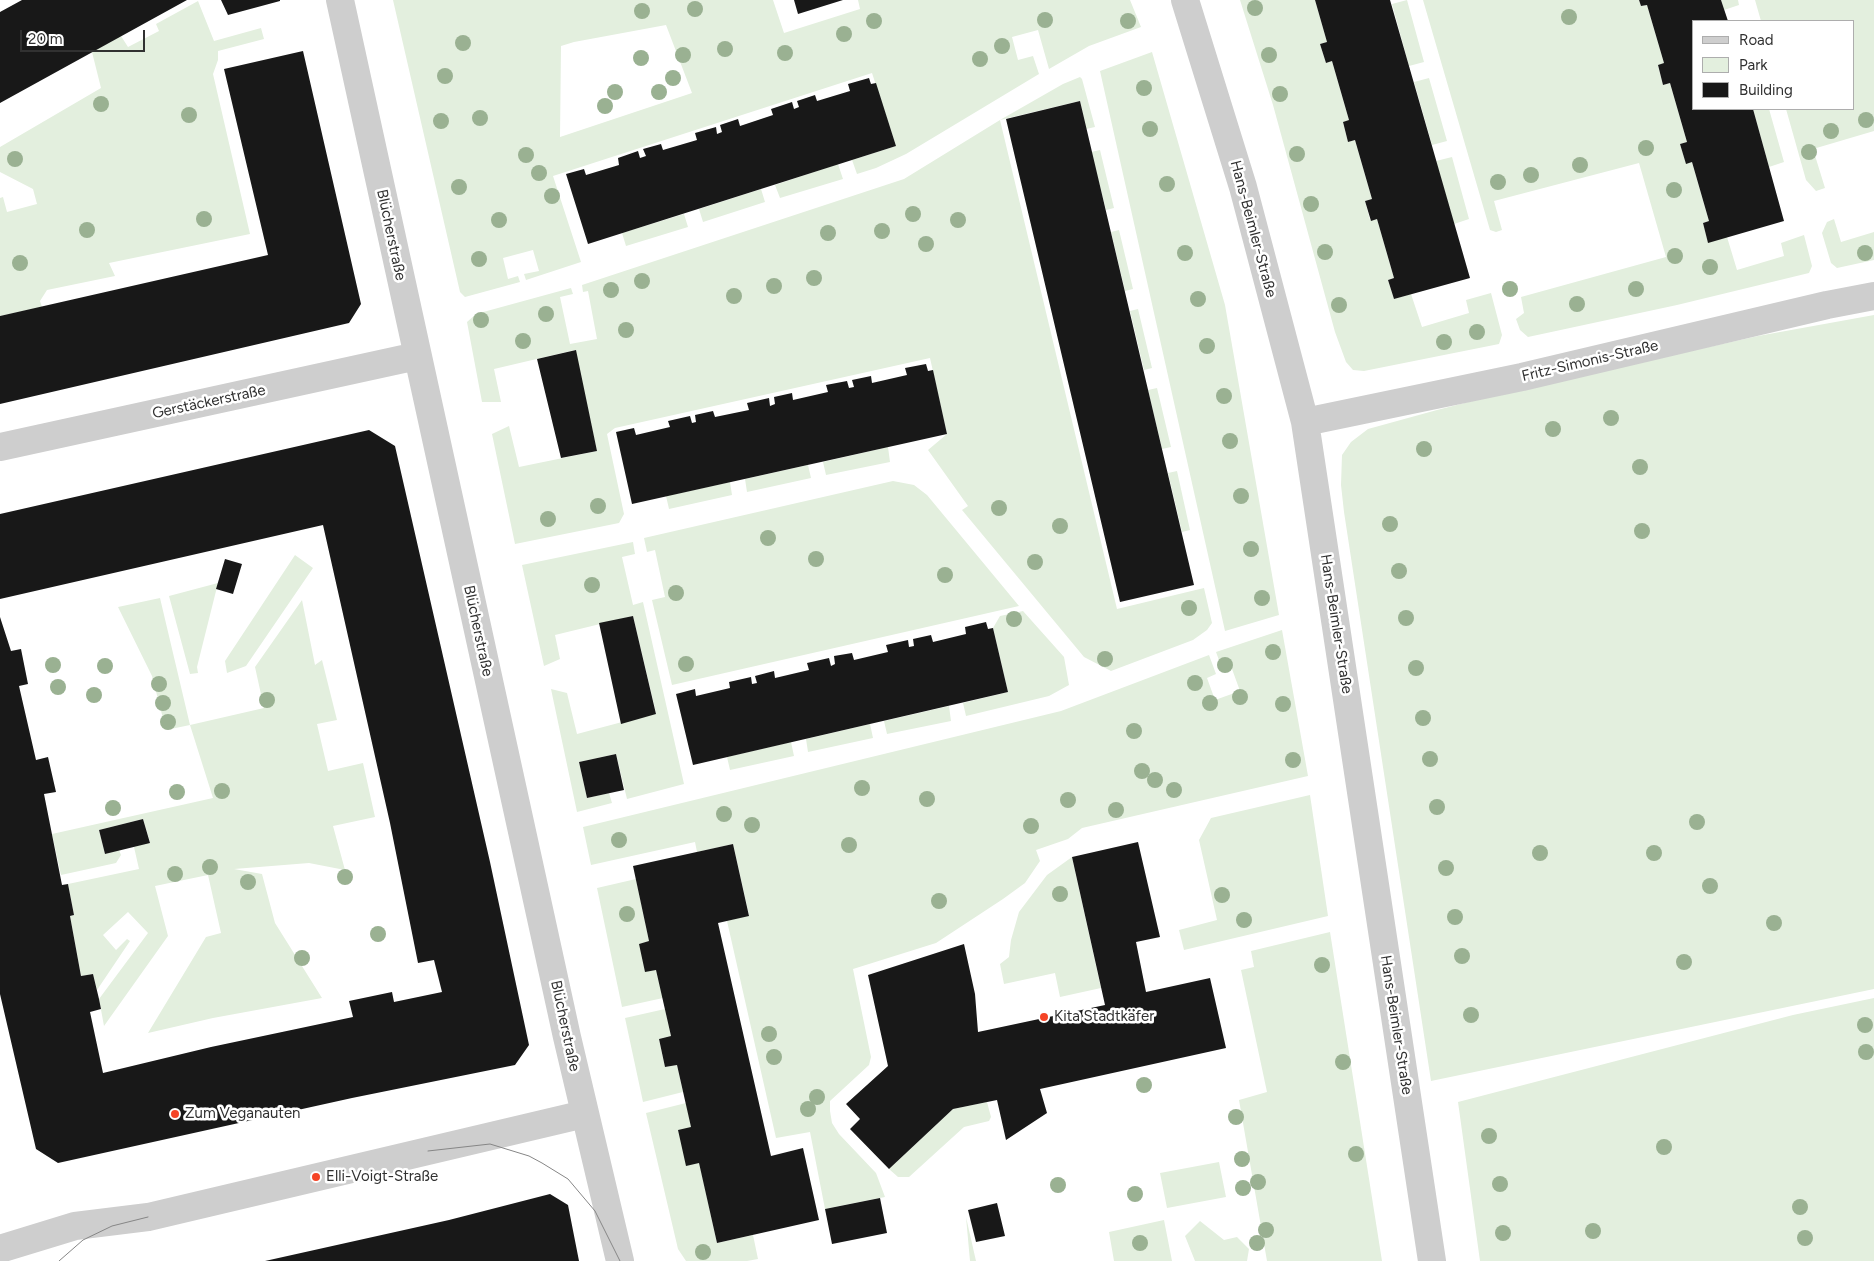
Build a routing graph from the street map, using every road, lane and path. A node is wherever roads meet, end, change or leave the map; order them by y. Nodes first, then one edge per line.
1 (340, 0) edge
2 (1185, 0) edge
3 (1874, 296) edge
4 (417, 356) junction
5 (1305, 422) junction
6 (0, 447) edge
7 (584, 1114) junction
8 (0, 1249) edge
9 (620, 1261) edge
10 (1432, 1261) edge

1 - 4 street, Blücherstraße
2 - 5 street, Hans-Beimler-Straße
3 - 5 street, Fritz-Simonis-Straße
4 - 6 street, Gerstäckerstraße
4 - 7 street, Blücherstraße
5 - 10 street, Hans-Beimler-Straße
7 - 8 street
7 - 9 street, Blücherstraße

